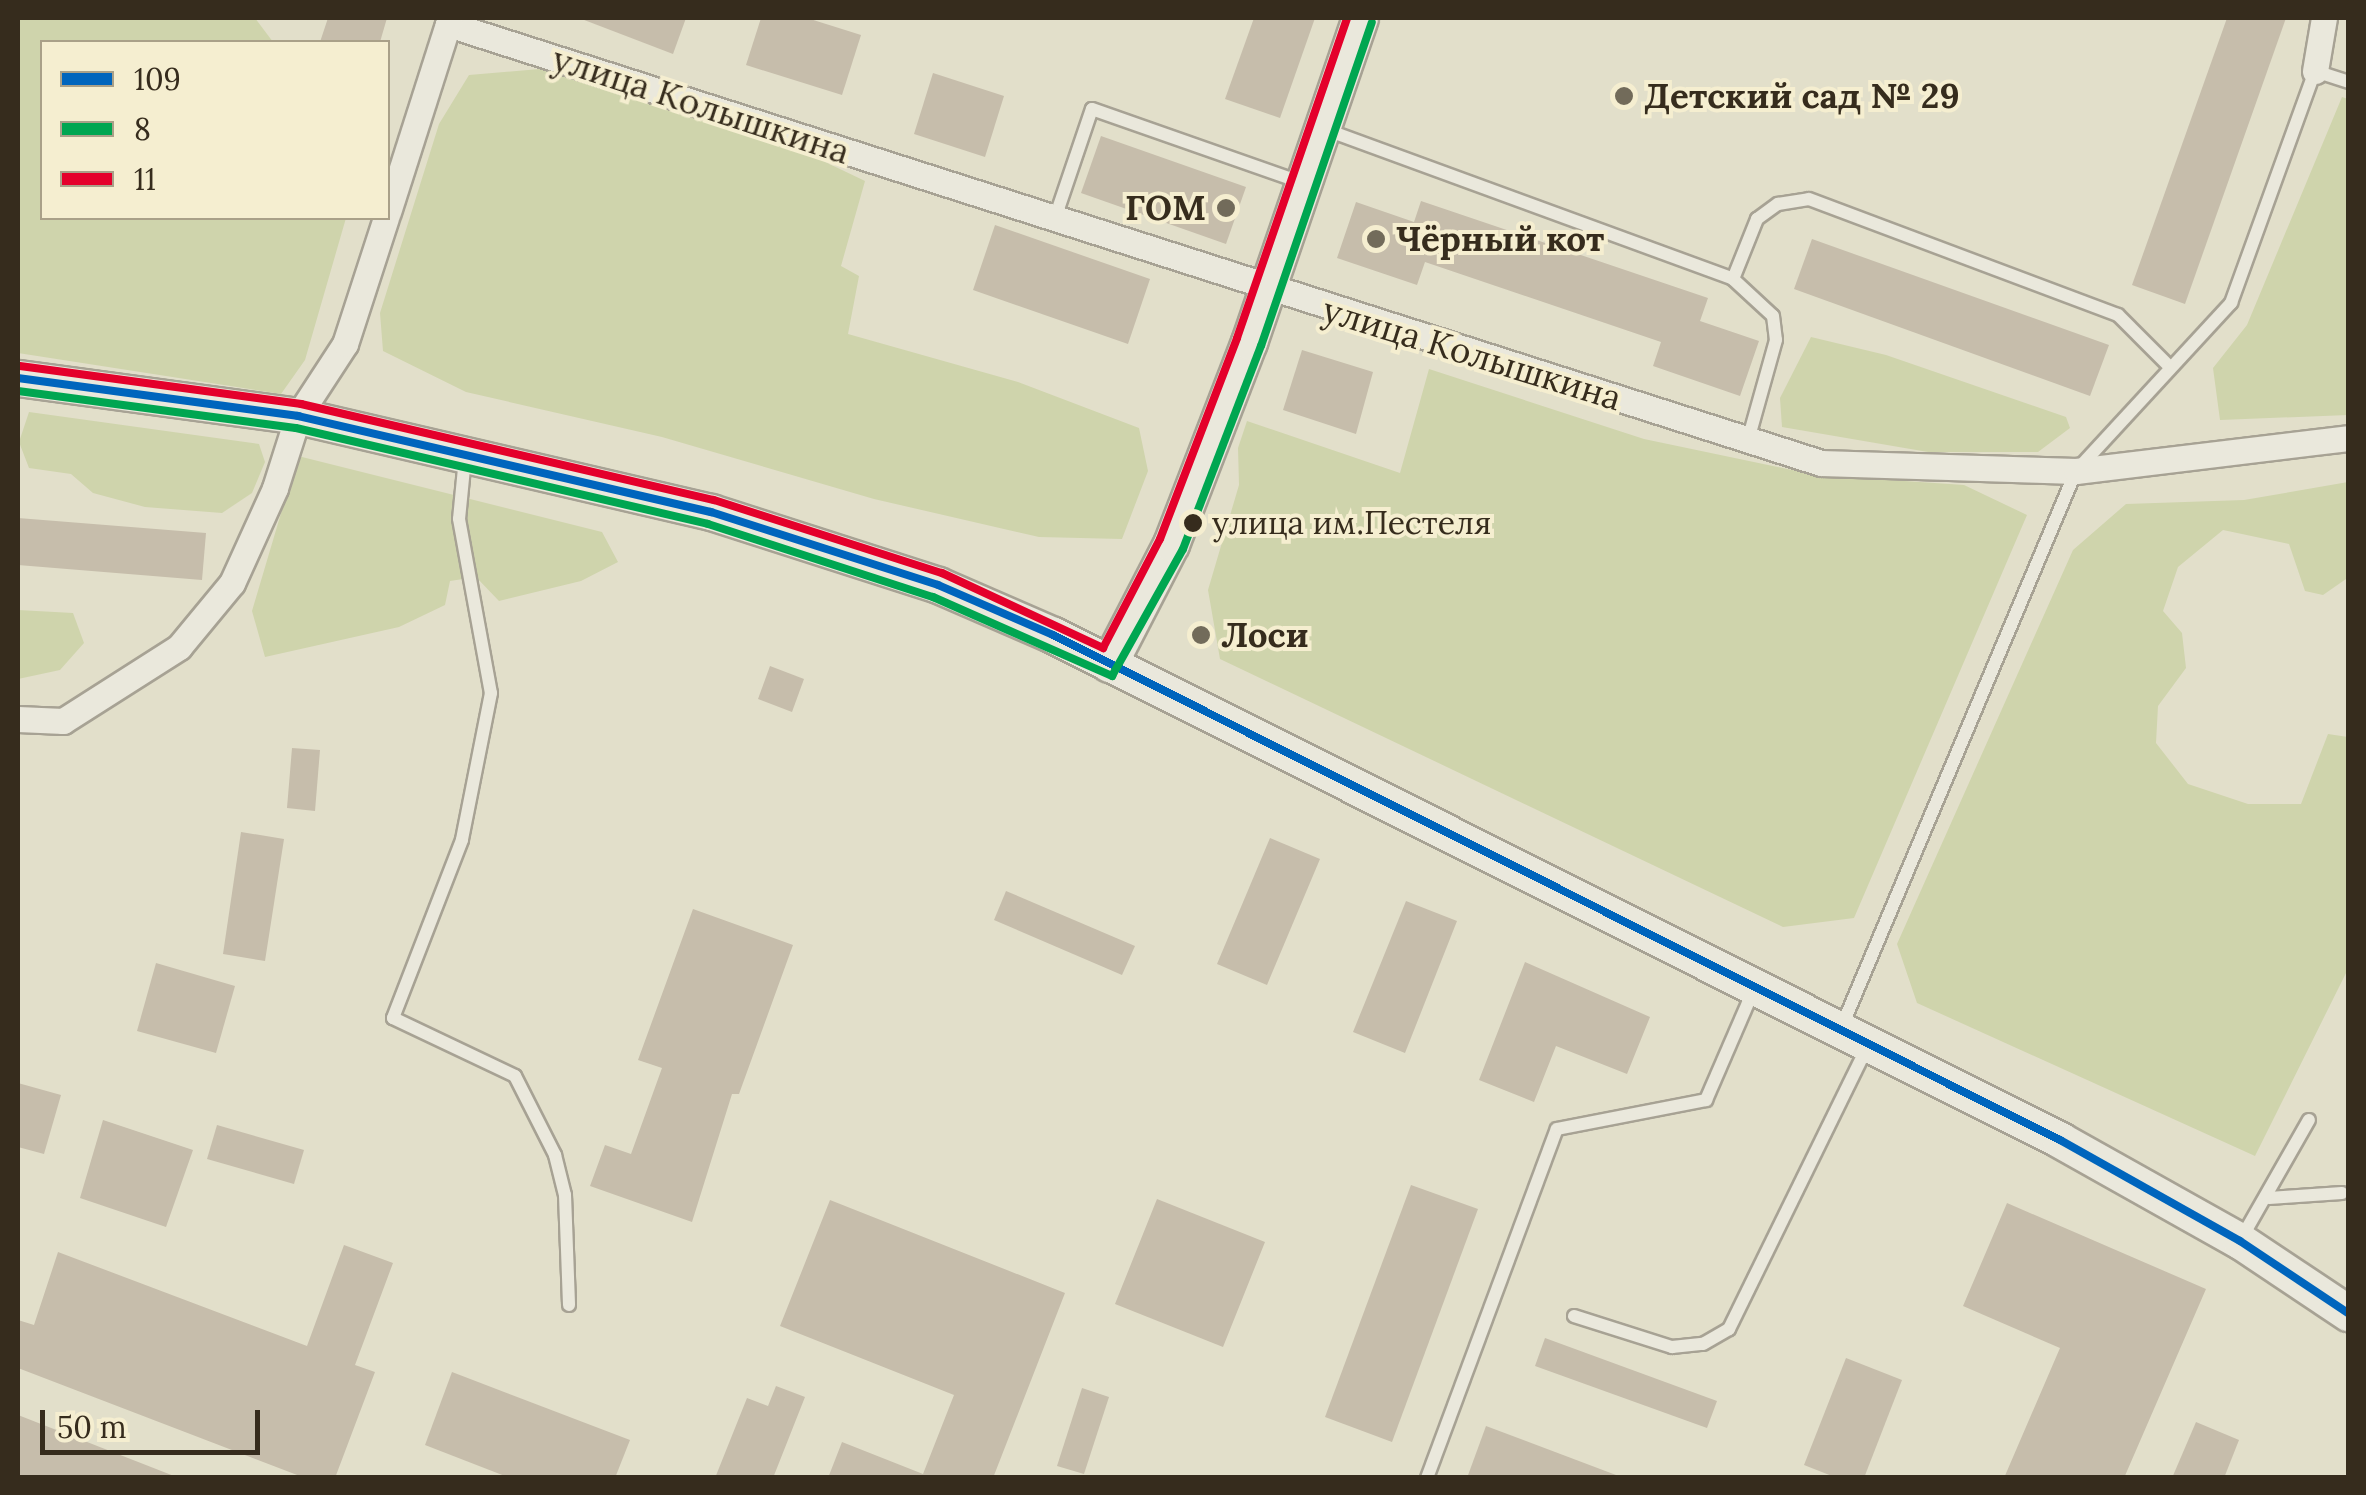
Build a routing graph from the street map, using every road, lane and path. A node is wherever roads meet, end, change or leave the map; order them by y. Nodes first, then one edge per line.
1 (1360, 18) edge
2 (2324, 18) edge
3 (449, 21) edge
4 (2315, 72) junction
5 (2348, 82) edge
6 (1322, 128) junction
7 (1303, 182) junction
8 (390, 206) edge
9 (1055, 218) junction
10 (385, 220) edge
11 (1733, 279) junction
12 (1267, 290) junction
13 (2169, 366) junction
14 (18, 378) edge
15 (298, 416) junction
16 (2348, 438) edge
17 (1748, 440) junction
18 (465, 455) junction
19 (2076, 471) junction
20 (1109, 664) junction
21 (18, 719) edge
22 (1755, 986) junction
23 (1855, 1036) junction
24 (2309, 1120) dead end
25 (2342, 1193) dead end
26 (2269, 1198) junction
27 (2240, 1241) junction
28 (568, 1304) dead end
29 (2348, 1313) edge
30 (1574, 1316) dead end
31 (1427, 1478) edge

1 - 6 main road
2 - 4 street
3 - 8 street
3 - 9 street, улица Колышкина
4 - 5 lane
4 - 13 lane
6 - 7 main road
6 - 11 lane
7 - 9 lane
7 - 12 main road
9 - 12 street, улица Колышкина
10 - 15 street
11 - 13 lane
11 - 17 lane
12 - 17 street, улица Колышкина
12 - 20 main road
13 - 19 lane
14 - 15 main road
15 - 18 main road
15 - 21 street
16 - 19 street, улица Колышкина
17 - 19 street, улица Колышкина
18 - 20 main road
18 - 28 lane
19 - 23 lane
20 - 22 main road
22 - 23 main road
22 - 31 lane
23 - 27 main road
23 - 30 lane
24 - 26 lane
25 - 26 lane
26 - 27 lane
27 - 29 main road

